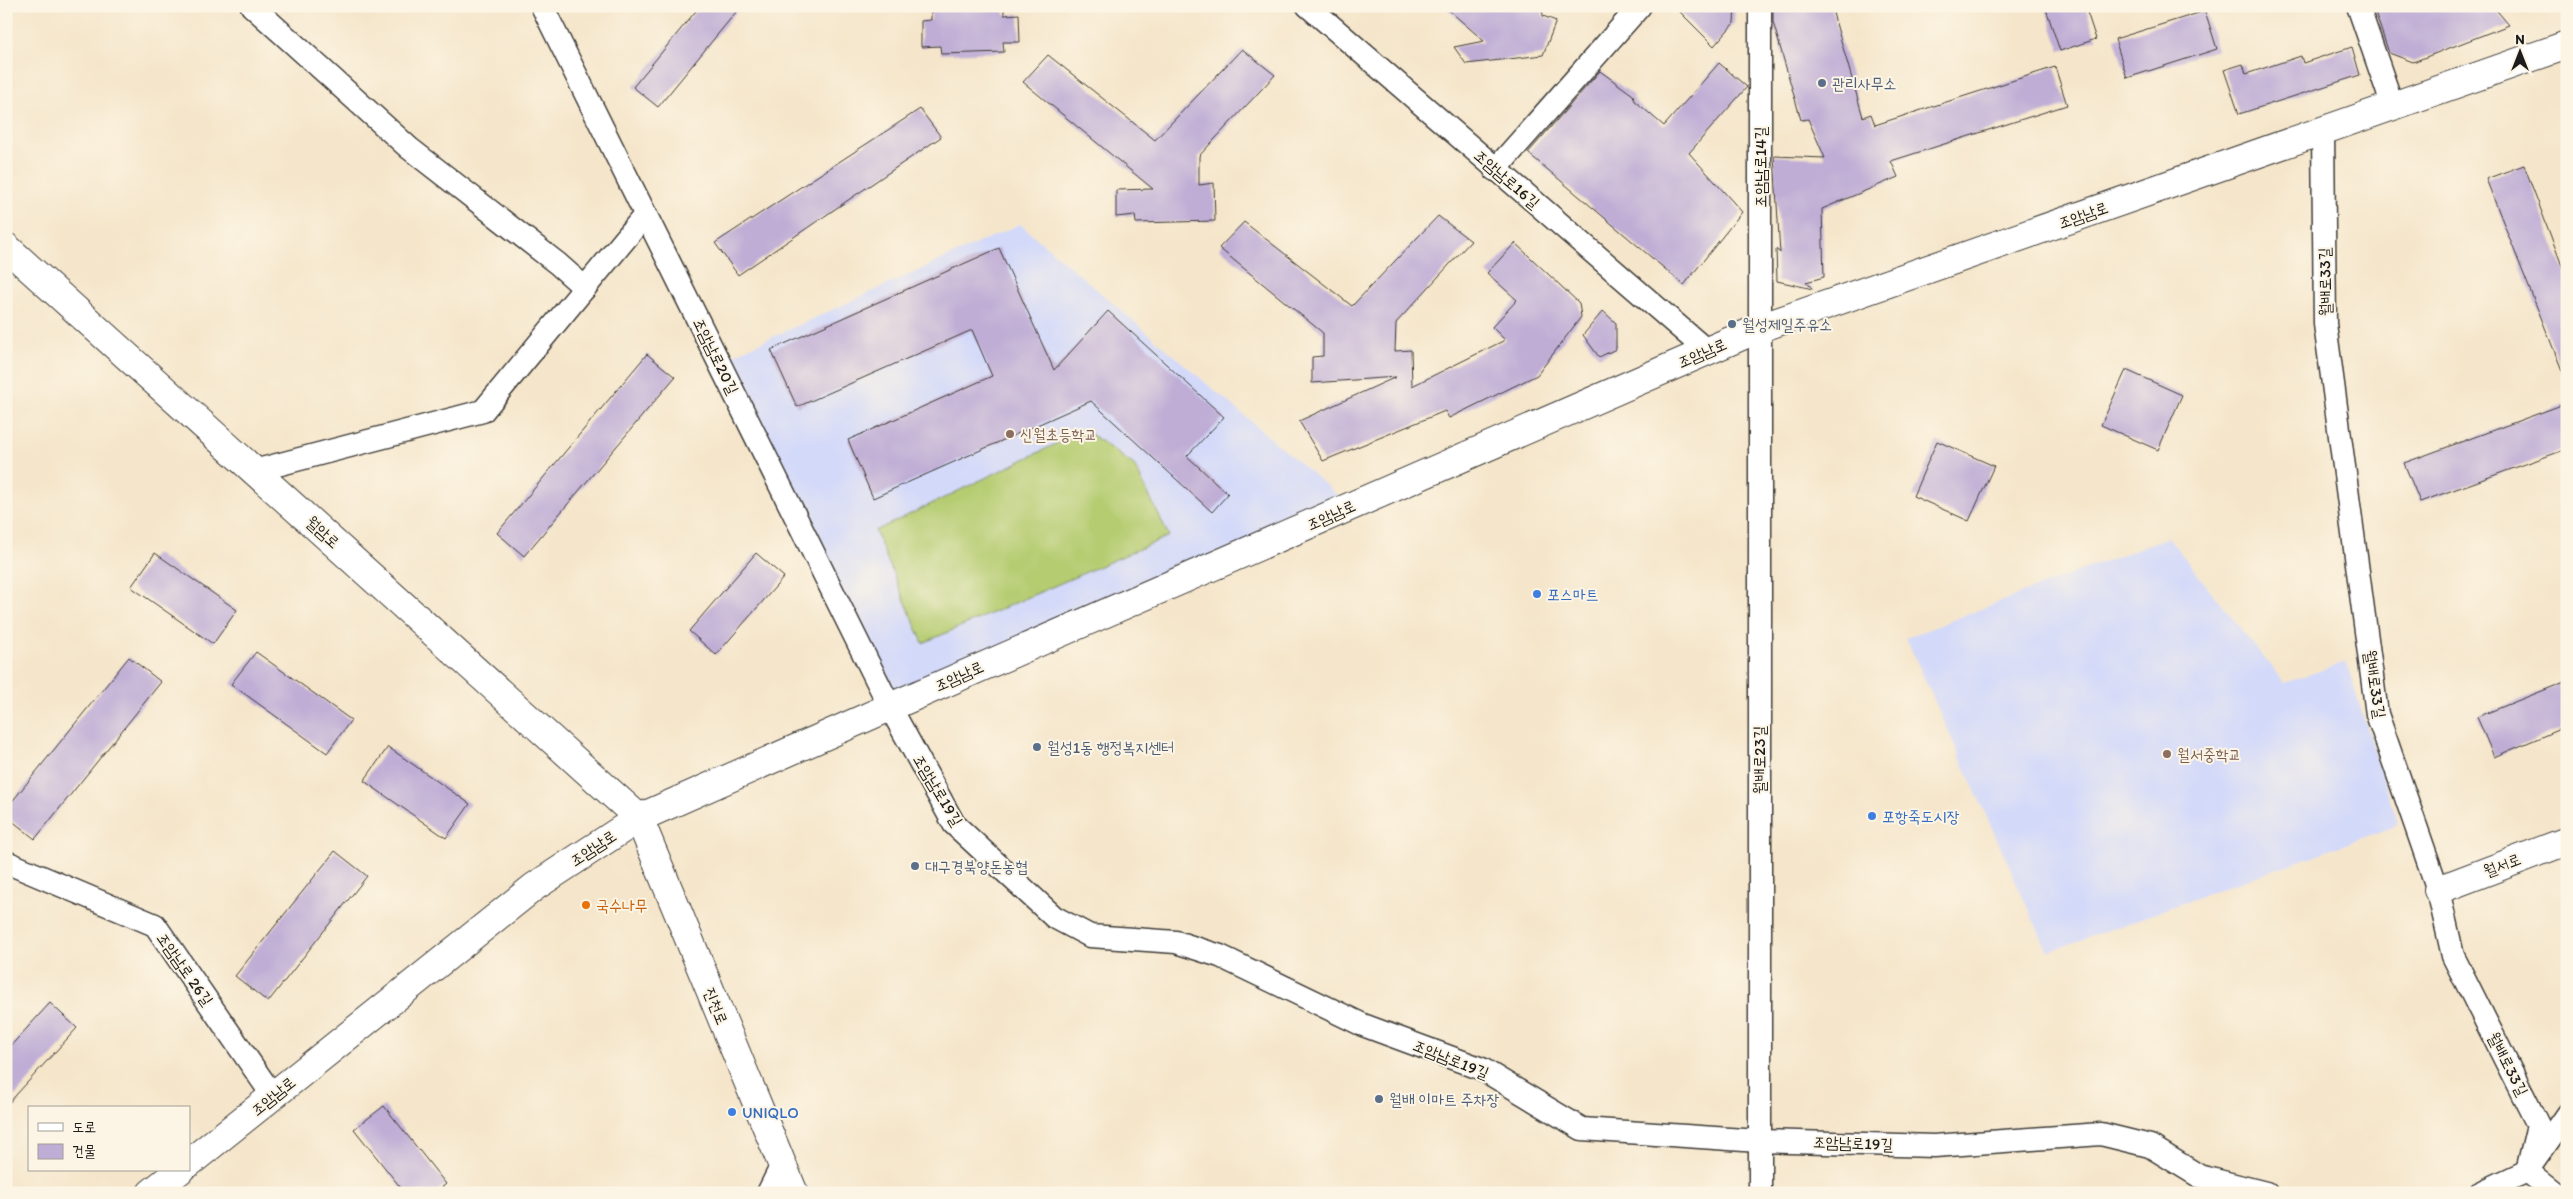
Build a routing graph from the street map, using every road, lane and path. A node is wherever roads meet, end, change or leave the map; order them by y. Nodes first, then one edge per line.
1 (252, 6) edge
2 (542, 6) edge
3 (1308, 6) edge
4 (1640, 6) edge
5 (1760, 6) edge
6 (2358, 6) edge
7 (2567, 45) edge
8 (2393, 107) junction
9 (2323, 131) junction
10 (1495, 170) junction
11 (646, 215) junction
12 (6, 247) edge
13 (585, 288) junction
14 (1760, 328) junction
15 (1707, 351) junction
16 (254, 471) junction
17 (890, 707) junction
18 (639, 818) junction
19 (2567, 841) edge
20 (6, 862) edge
21 (2438, 890) junction
22 (273, 1096) junction
23 (2567, 1114) edge
24 (1759, 1141) junction
25 (190, 1162) edge
26 (782, 1165) junction
27 (2527, 1171) junction
28 (177, 1172) edge
29 (151, 1193) edge
30 (768, 1193) edge
31 (794, 1193) edge
32 (1760, 1193) edge
33 (2266, 1193) edge
34 (2480, 1193) edge
35 (2555, 1193) edge

1 - 13 street
2 - 11 street, 조암남로20길
3 - 10 street, 조암남로16길
4 - 10 street
5 - 14 street, 조암남로14길
6 - 8 street
7 - 8 main road, 조암남로
8 - 9 main road, 조암남로
9 - 14 main road, 조암남로
9 - 21 street, 월배로33길
10 - 15 street, 조암남로16길
11 - 13 street
11 - 17 street, 조암남로20길
12 - 16 main road, 월암로
13 - 16 street
14 - 15 main road, 조암남로
14 - 24 street, 월배로23길
15 - 17 main road, 조암남로
16 - 18 main road, 월암로
17 - 18 main road, 조암남로
17 - 24 street, 조암남로19길
18 - 22 main road, 조암남로
18 - 26 main road, 진천로
19 - 21 main road, 월서로
20 - 22 street, 조암남로 26길
21 - 27 street, 월배로33길
22 - 25 main road, 조암남로
23 - 27 street
24 - 32 street, 월배로23길
24 - 33 street, 조암남로19길
26 - 30 street
26 - 31 main road, 진천로
27 - 34 street
27 - 35 street
28 - 29 main road

